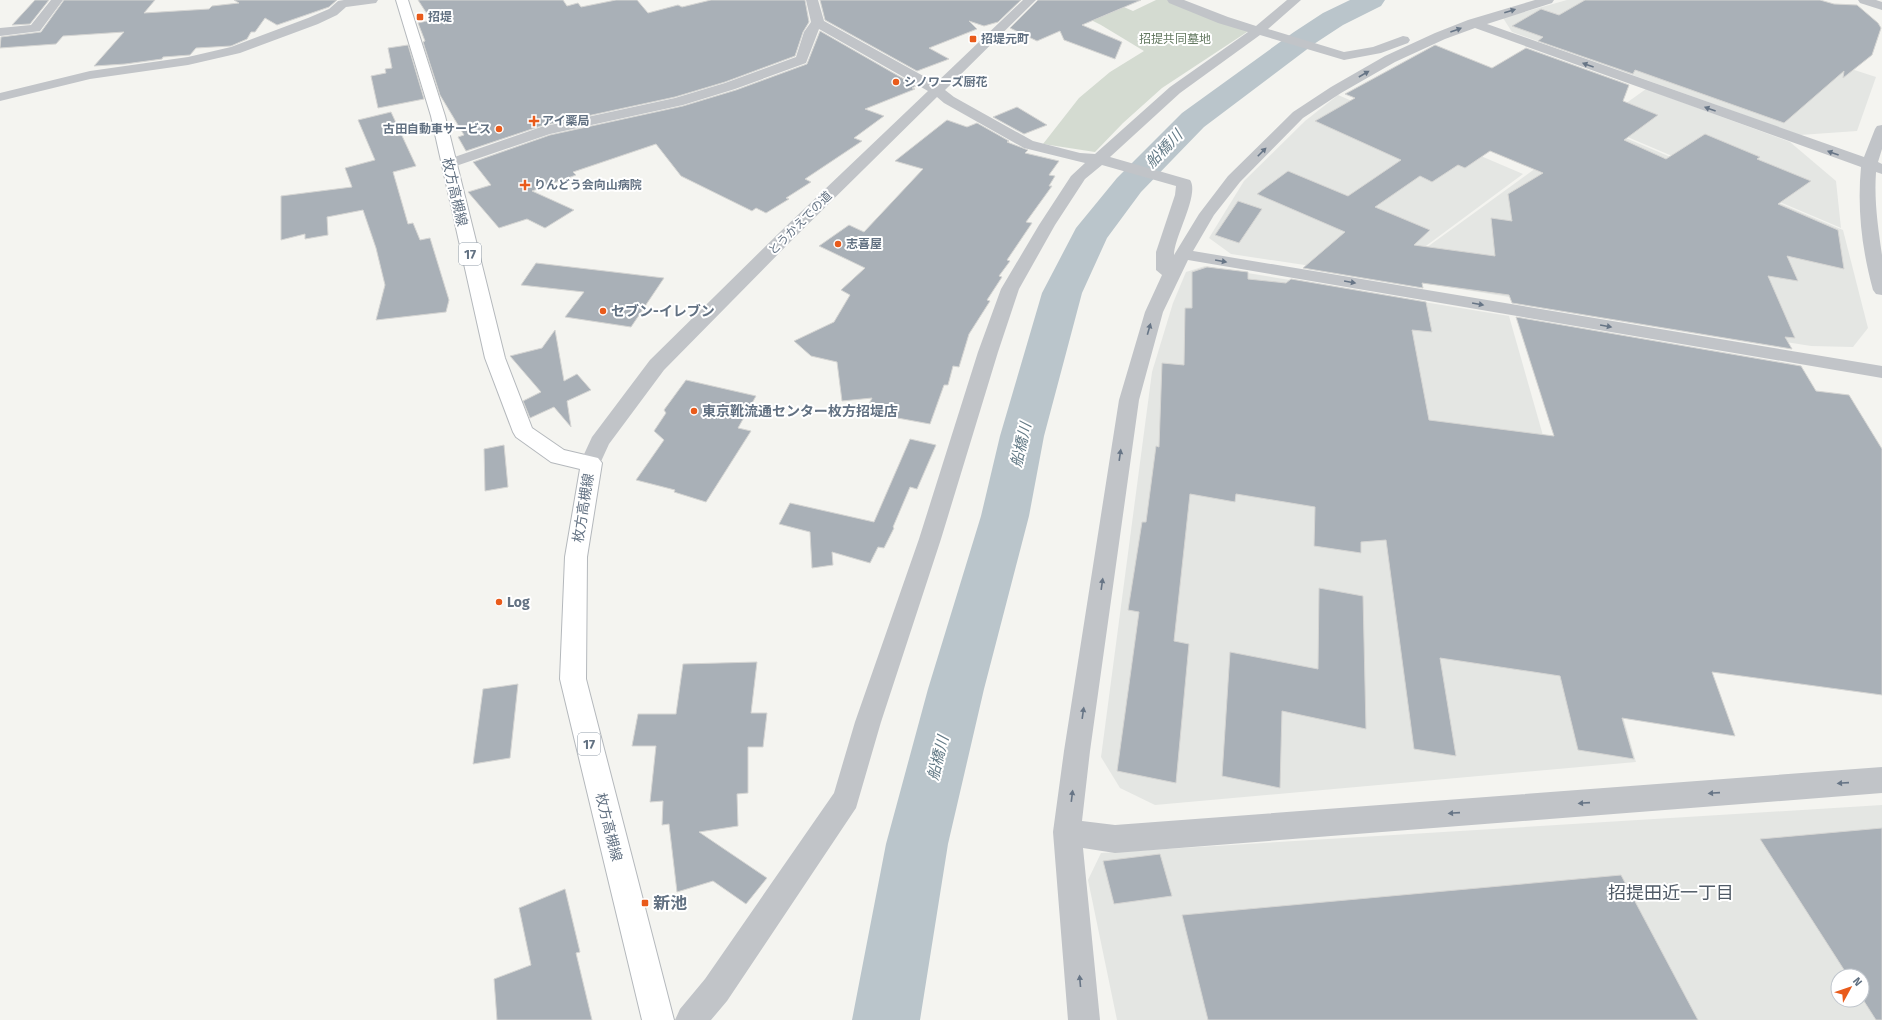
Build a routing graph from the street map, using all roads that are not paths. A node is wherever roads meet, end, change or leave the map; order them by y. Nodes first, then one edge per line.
1 (57, 0) edge
2 (372, 0) edge
3 (402, 0) edge
4 (812, 0) edge
5 (1030, 0) edge
6 (1173, 0) edge
7 (1295, 0) edge
8 (1548, 0) edge
9 (1864, 0) edge
10 (1882, 6) edge
11 (818, 23) junction
12 (1473, 23) junction
13 (1263, 31) junction
14 (0, 32) edge
15 (1440, 36) junction
16 (937, 90) junction
17 (0, 97) edge
18 (1882, 129) edge
19 (1104, 161) junction
20 (448, 164) junction
21 (1876, 168) edge
22 (1183, 254) junction
23 (1172, 272) junction
24 (1882, 290) edge
25 (1882, 372) edge
26 (591, 463) junction
27 (1882, 780) edge
28 (1067, 832) junction
29 (658, 1020) edge
30 (691, 1020) edge
31 (1084, 1020) edge

1 - 14 street
2 - 17 street
3 - 20 main road, 枚方高槻線 / 17
4 - 11 street
5 - 16 street, とうかえでの道
6 - 13 street
7 - 13 street
12 -> 8 street
9 - 10 street
11 - 16 street
11 - 20 street
15 -> 12 street
21 -> 12 street
13 - 15 street
13 - 19 street
22 -> 15 street
16 - 19 street
16 - 26 street, とうかえでの道
18 - 21 street
19 - 23 street
19 - 30 street
20 - 26 main road, 枚方高槻線 / 17
21 - 24 street
22 - 23 street
22 -> 25 street
28 -> 23 street
26 - 29 main road, 枚方高槻線 / 17
27 -> 28 street
31 -> 28 street

